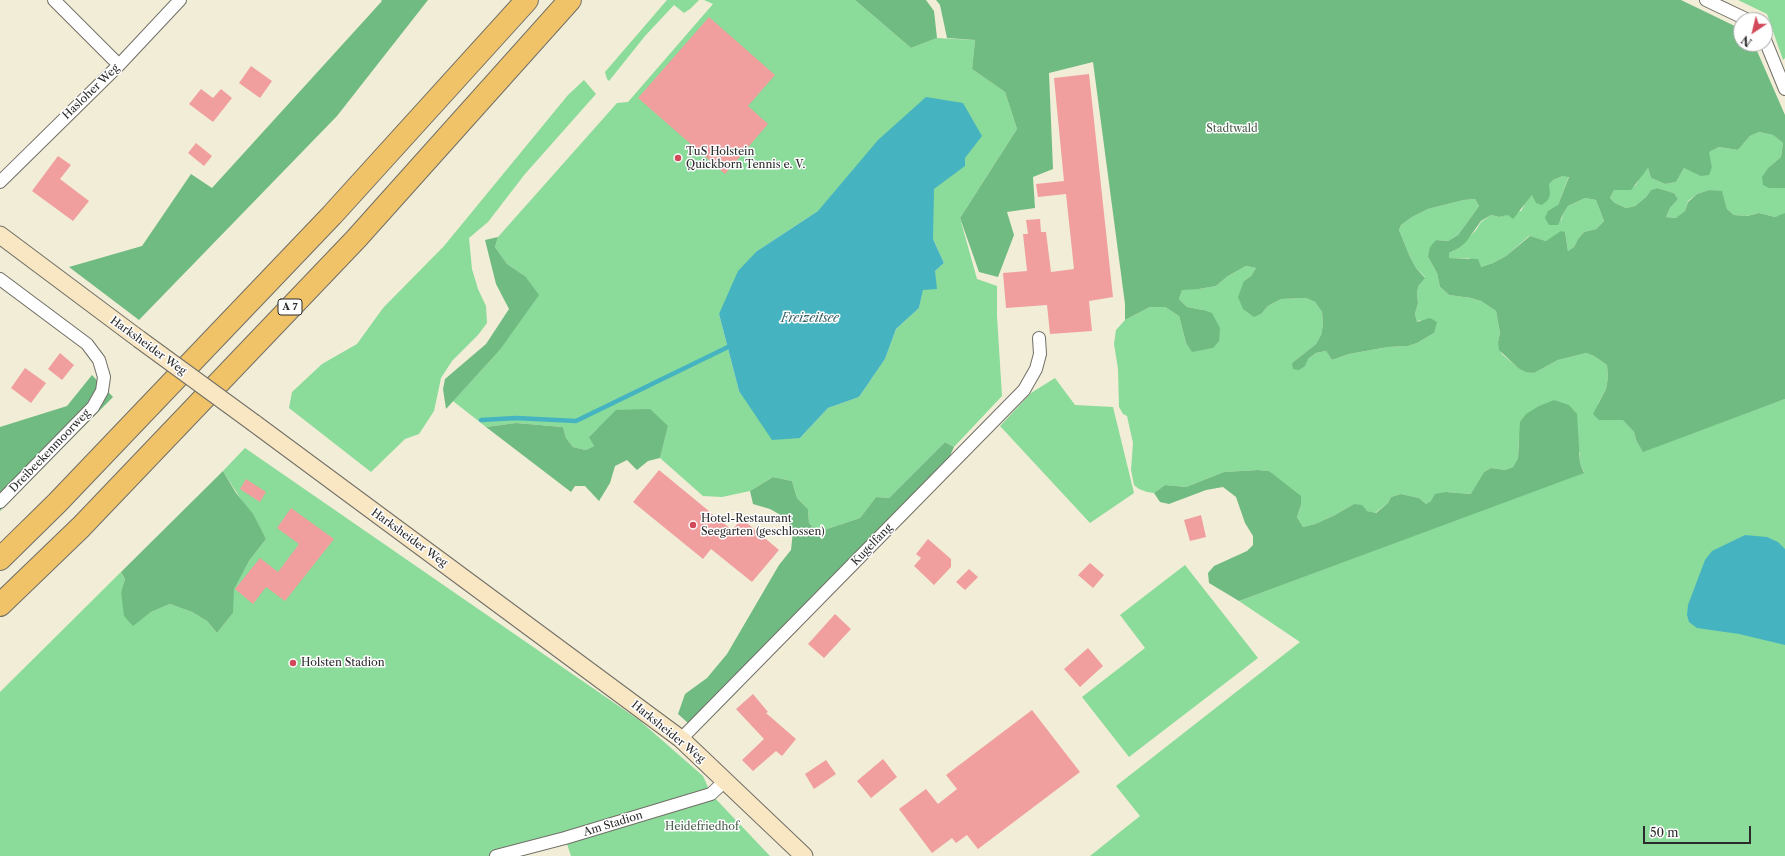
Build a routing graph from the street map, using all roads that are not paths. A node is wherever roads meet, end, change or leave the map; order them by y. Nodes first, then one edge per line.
1 (54, 0) edge
2 (180, 0) edge
3 (528, 0) edge
4 (570, 0) edge
5 (1706, 0) edge
6 (1733, 13) edge
7 (1770, 52) edge
8 (119, 65) junction
9 (1785, 89) edge
10 (0, 182) edge
11 (0, 236) edge
12 (0, 279) edge
13 (1039, 338) dead end
14 (0, 502) edge
15 (0, 559) edge
16 (0, 605) edge
17 (681, 739) junction
18 (726, 780) junction
19 (496, 856) edge
20 (804, 856) edge

1 - 8 street
2 - 8 street, Hasloher Weg
3 - 15 highway
4 - 16 highway, A 7
5 - 6 street
7 - 9 street
8 - 10 street, Hasloher Weg
11 - 17 main road, Harksheider Weg, bridge
12 - 14 street, Dreibeekenmoorweg
13 - 17 street, Kugelfang
17 - 18 main road, Harksheider Weg
18 - 19 street, Am Stadion
18 - 20 main road, Harksheider Weg

